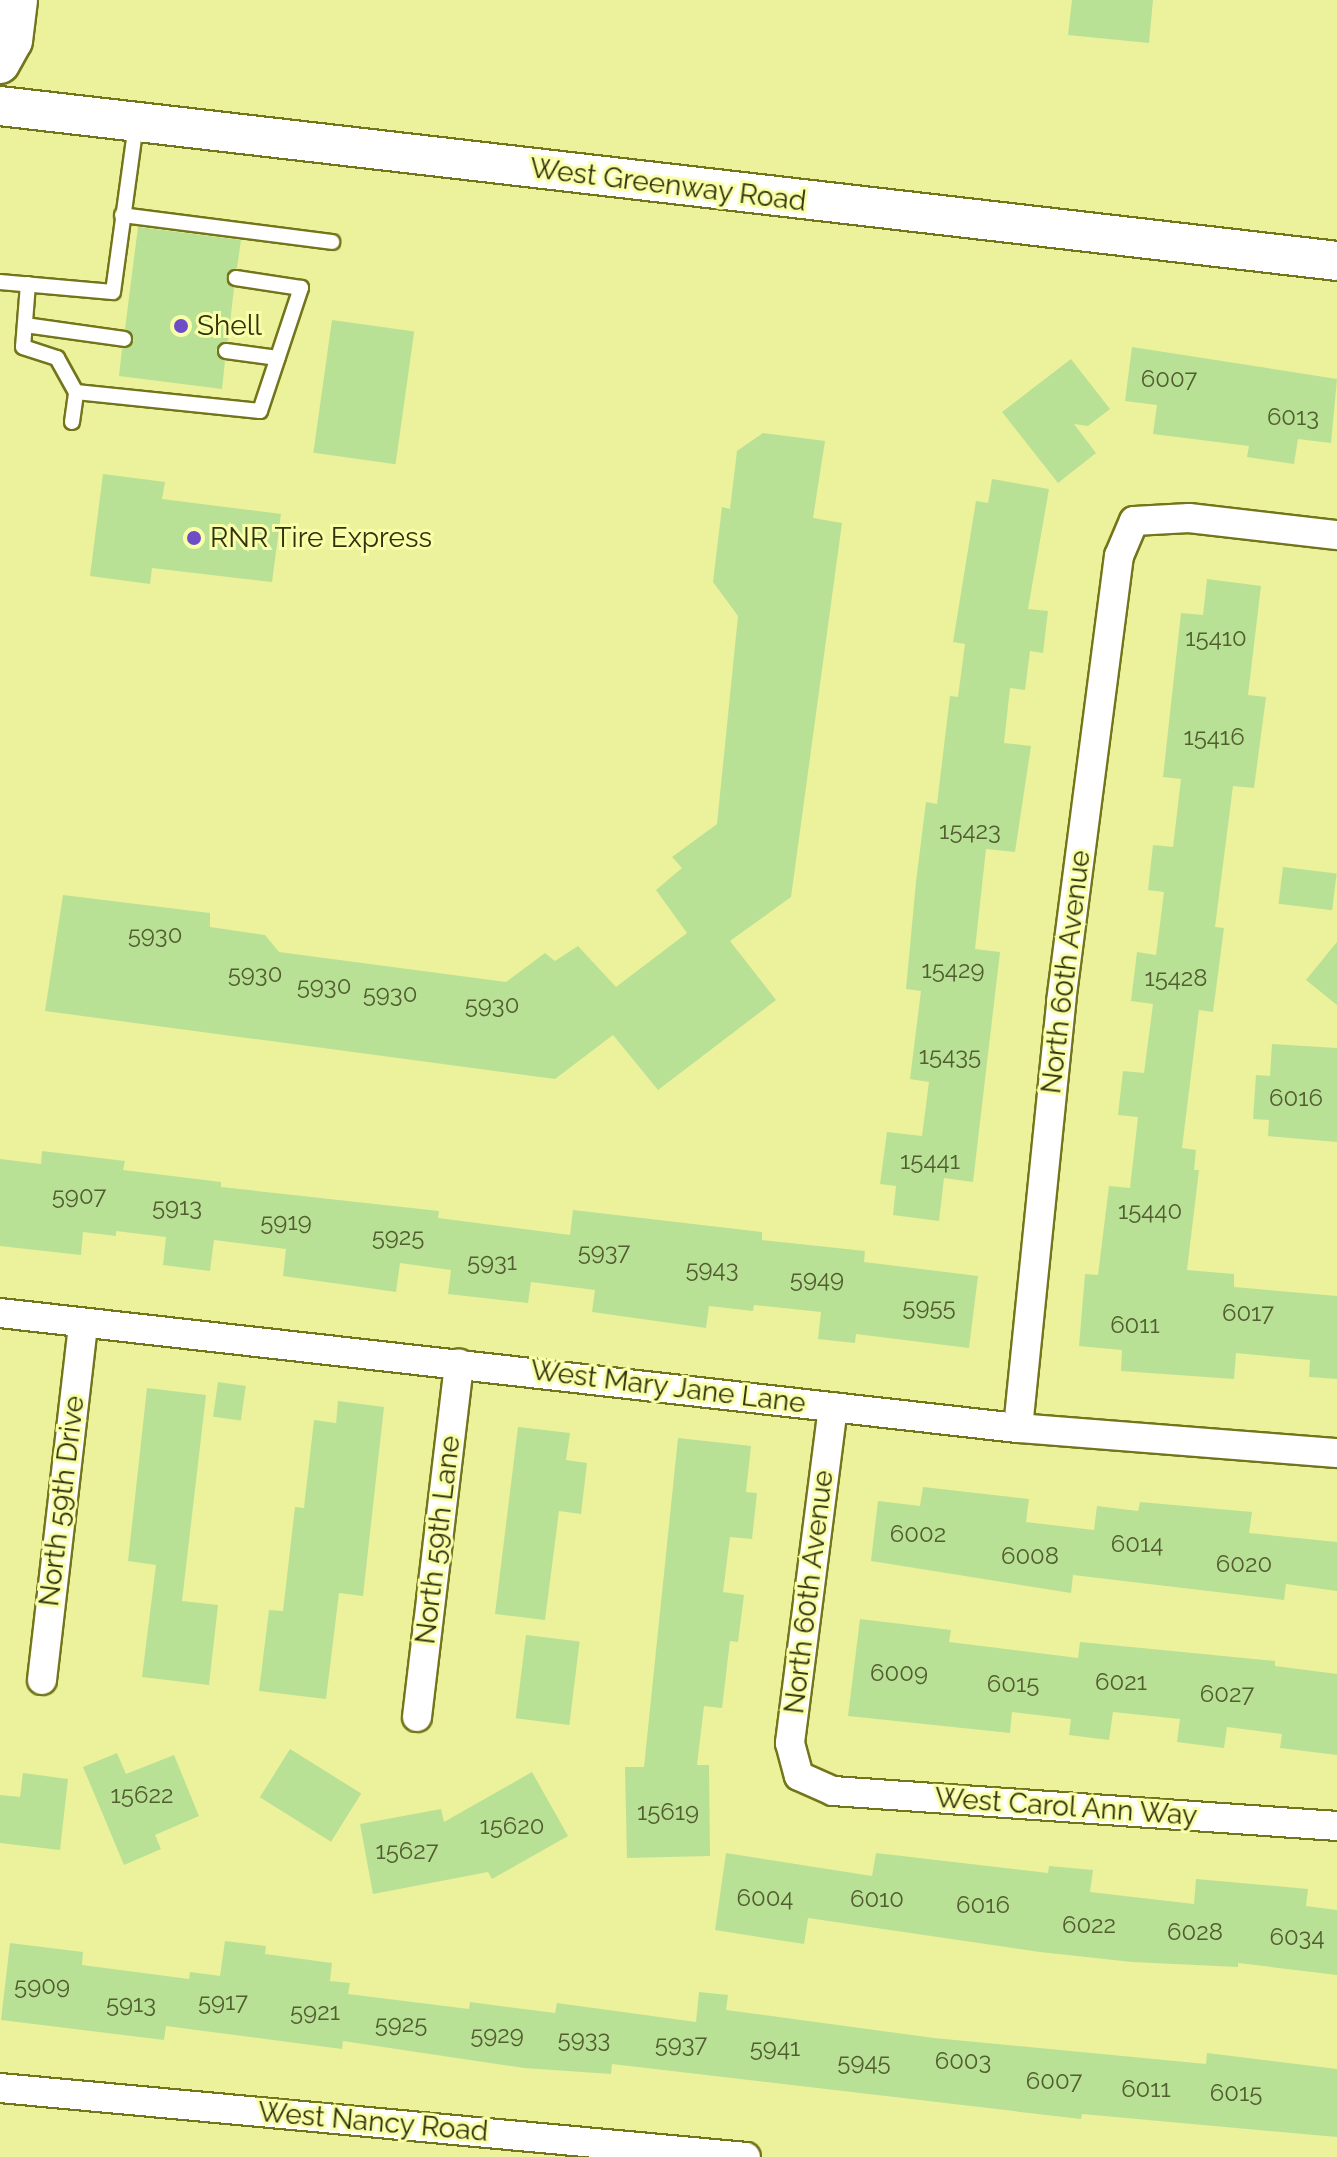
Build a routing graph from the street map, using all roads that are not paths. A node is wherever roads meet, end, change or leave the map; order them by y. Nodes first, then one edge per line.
1 (18, 0) edge
2 (0, 64) edge
3 (0, 106) edge
4 (136, 123) junction
5 (122, 215) junction
6 (332, 242) dead end
7 (1337, 261) edge
8 (116, 263) junction
9 (133, 265) dead end
10 (236, 278) dead end
11 (0, 282) edge
12 (28, 284) junction
13 (25, 325) junction
14 (124, 339) dead end
15 (226, 351) dead end
16 (278, 358) junction
17 (76, 392) junction
18 (72, 422) dead end
19 (1337, 535) edge
20 (0, 1313) edge
21 (83, 1323) junction
22 (459, 1363) junction
23 (833, 1407) junction
24 (1018, 1428) junction
25 (1337, 1453) edge
26 (42, 1680) dead end
27 (417, 1717) dead end
28 (799, 1776) joint
29 (1337, 1826) edge
30 (0, 2088) edge
31 (514, 2146) edge
32 (746, 2157) edge

1 - 2 main road
3 - 4 main road, West Greenway Road
4 - 5 lane
4 - 7 main road, West Greenway Road
5 - 6 lane
5 - 8 lane
8 - 9 lane
8 - 12 lane
10 - 16 lane
11 - 12 lane
12 - 13 lane
13 - 14 lane
13 - 17 lane
15 - 16 lane
16 - 17 lane
17 - 18 lane
19 - 24 street, North 60th Avenue
20 - 21 street, West Mary Jane Lane
21 - 22 street, West Mary Jane Lane
21 - 26 street, North 59th Drive
22 - 23 street, West Mary Jane Lane
22 - 27 street, North 59th Lane
23 - 24 street, West Mary Jane Lane
23 - 28 street, North 60th Avenue
24 - 25 street, West Mary Jane Lane
28 - 29 street, West Carol Ann Way
30 - 31 street, West Nancy Road
31 - 32 street, West Nancy Road

